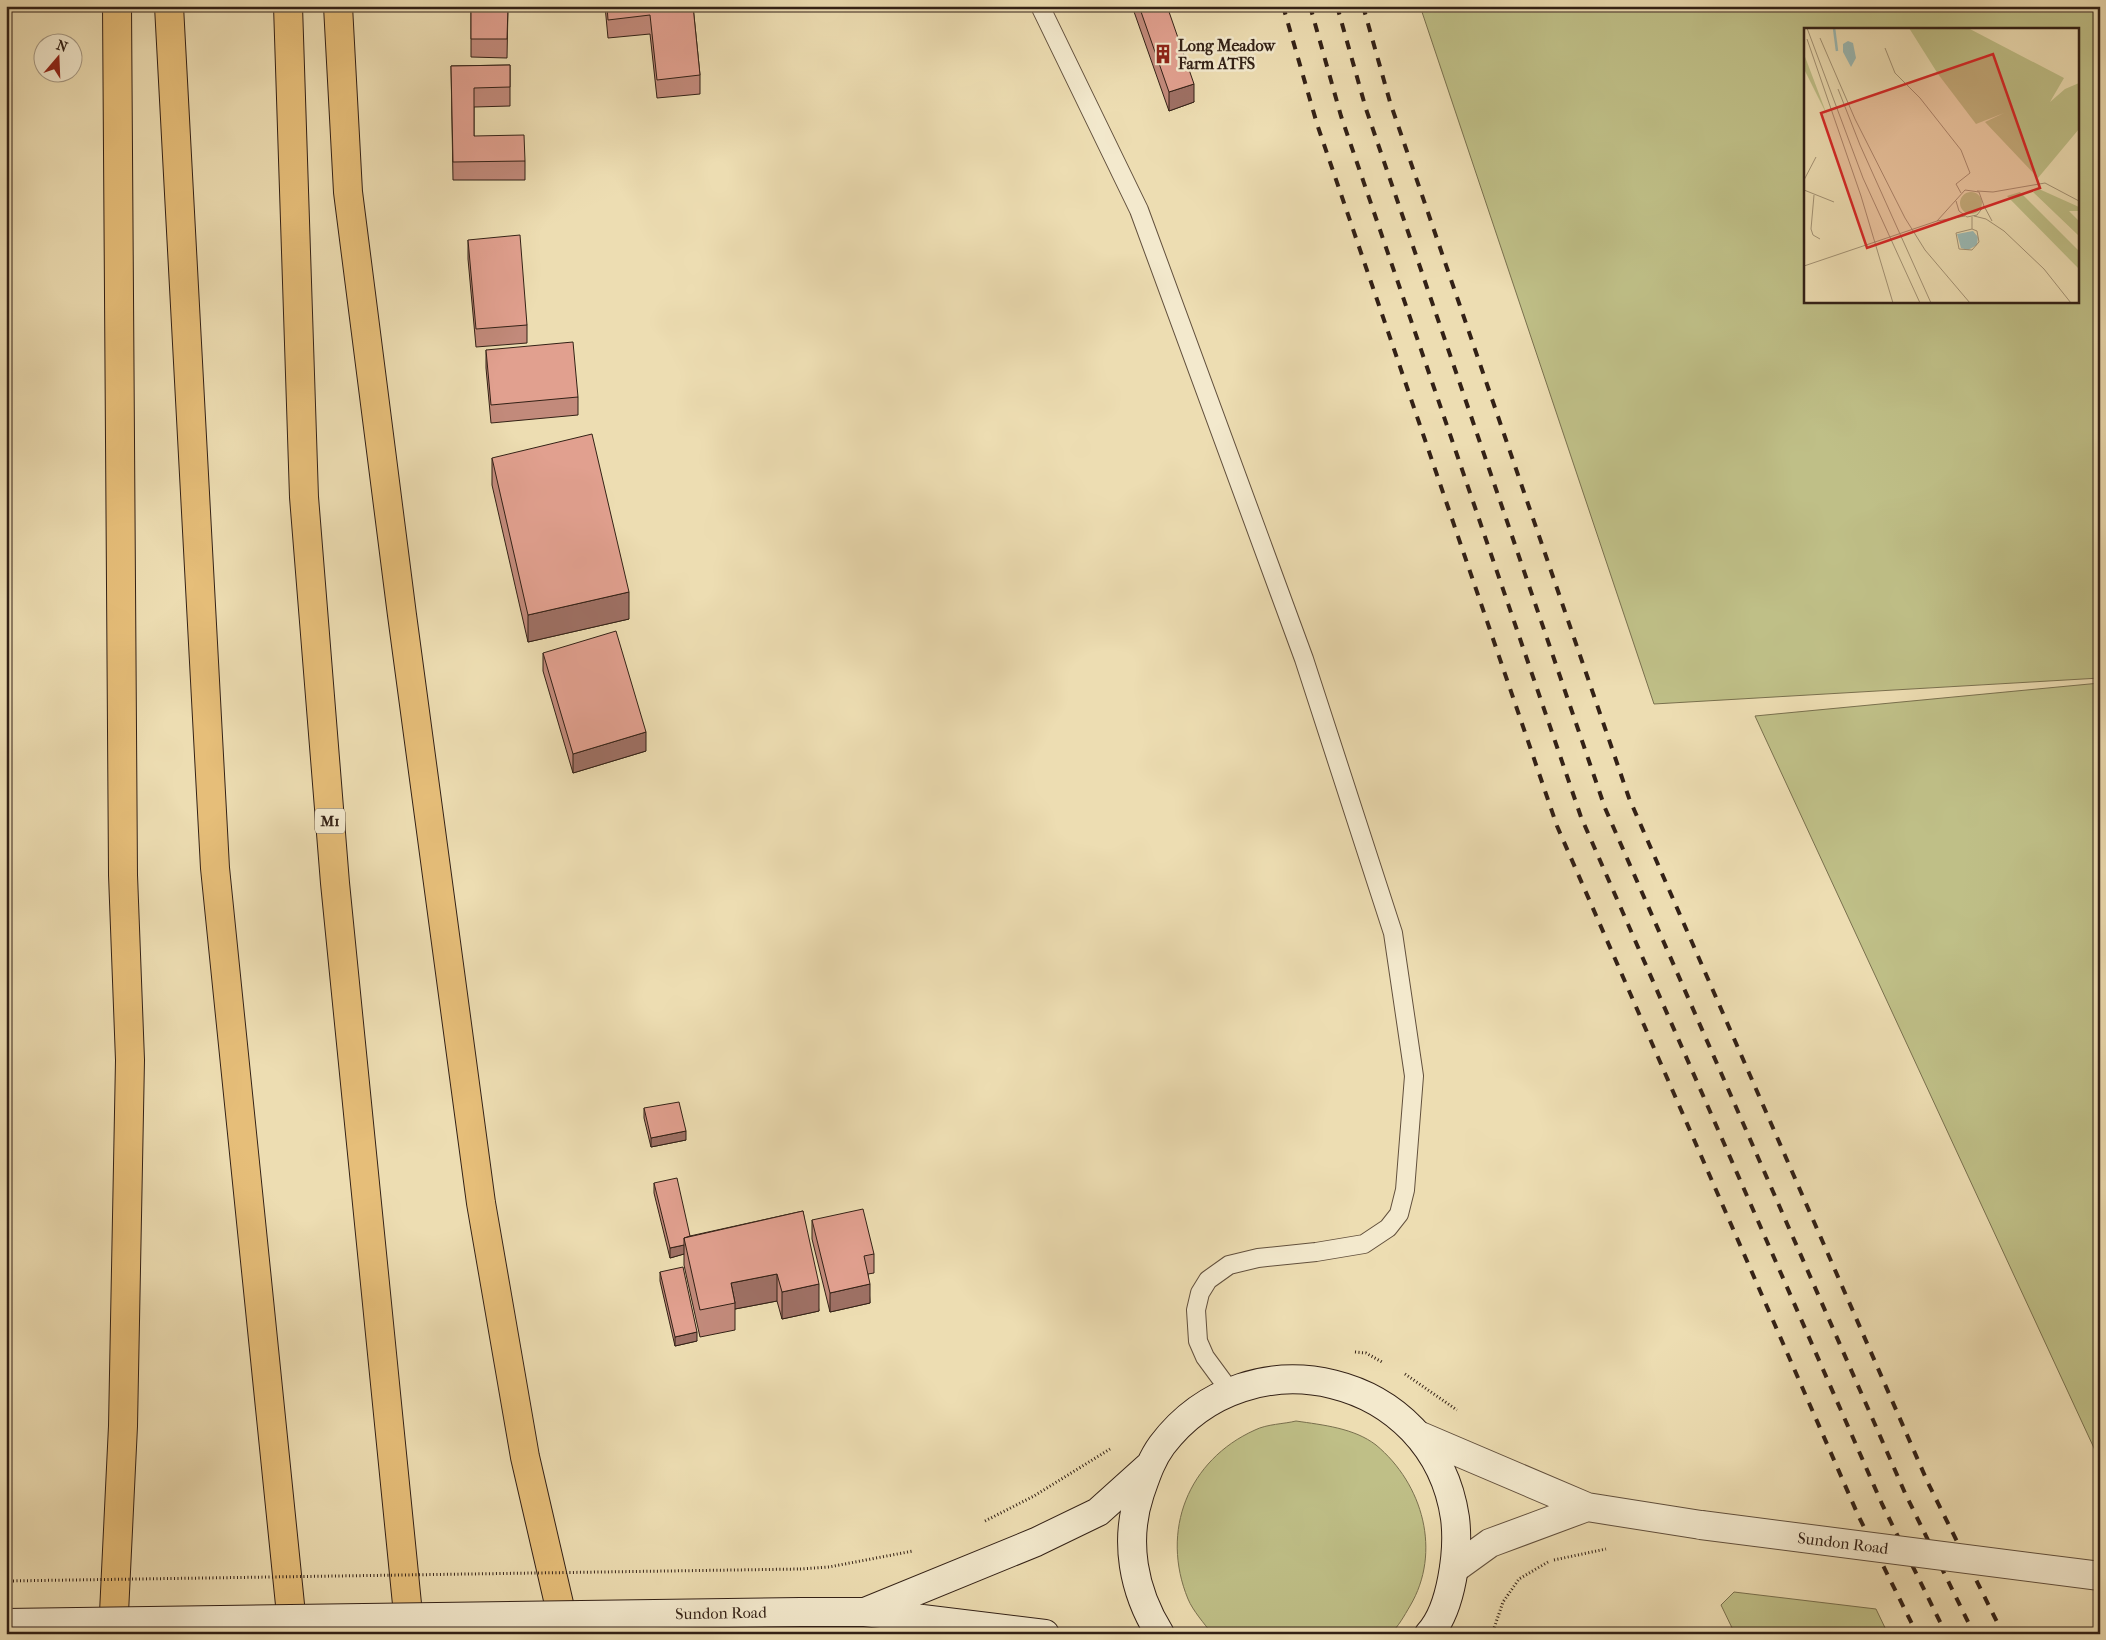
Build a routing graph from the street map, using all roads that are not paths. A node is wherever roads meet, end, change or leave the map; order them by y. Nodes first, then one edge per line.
1 (117, 6) edge
2 (169, 6) edge
3 (288, 6) edge
4 (338, 6) edge
5 (1040, 6) edge
6 (1230, 1392) junction
7 (1418, 1435) junction
8 (1150, 1465) junction
9 (1587, 1507) junction
10 (1454, 1570) junction
11 (2100, 1576) edge
12 (865, 1612) junction
13 (6, 1623) edge
14 (1432, 1632) edge
15 (113, 1634) edge
16 (293, 1634) edge
17 (410, 1634) edge
18 (566, 1634) edge
19 (1045, 1634) edge
20 (1160, 1634) edge

1 - 15 highway
2 - 16 highway
3 - 17 highway, M1
4 - 18 highway
5 - 6 lane
6 - 7 main road
6 - 8 main road
7 - 9 main road, Sundon Road
7 - 10 main road
8 - 12 main road, Sundon Road
8 - 20 main road
9 - 10 main road, Sundon Road
9 - 11 main road, Sundon Road, bridge
10 - 14 main road
12 - 13 main road, Sundon Road, bridge
12 - 19 main road, Sundon Road

